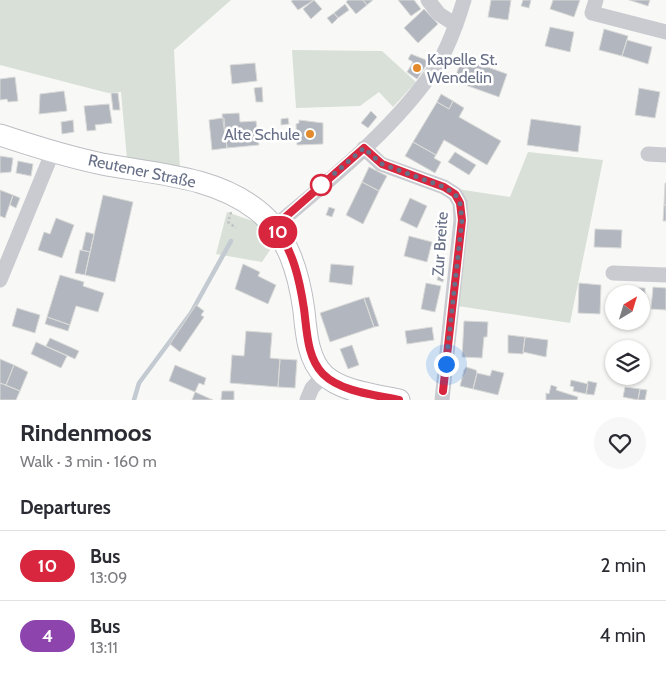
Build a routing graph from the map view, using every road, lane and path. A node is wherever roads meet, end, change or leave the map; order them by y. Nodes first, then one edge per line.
1 (428, 0) edge
2 (464, 0) edge
3 (596, 0) edge
4 (456, 25) junction
5 (666, 32) edge
6 (0, 135) edge
7 (364, 148) junction
8 (54, 151) junction
9 (648, 154) dead end
10 (666, 155) edge
11 (274, 227) junction
12 (613, 272) dead end
13 (666, 275) edge
14 (0, 280) edge
15 (324, 375) junction
16 (307, 400) edge
17 (399, 400) edge
18 (442, 400) edge

1 - 4 street
2 - 4 street
3 - 5 street
4 - 7 street
6 - 8 street, Reutener Straße
7 - 11 street
7 - 18 street, Zur Breite
8 - 11 street, Reutener Straße
8 - 14 street
9 - 10 street
11 - 15 street, Reutener Straße
12 - 13 street
15 - 16 street
15 - 17 street

